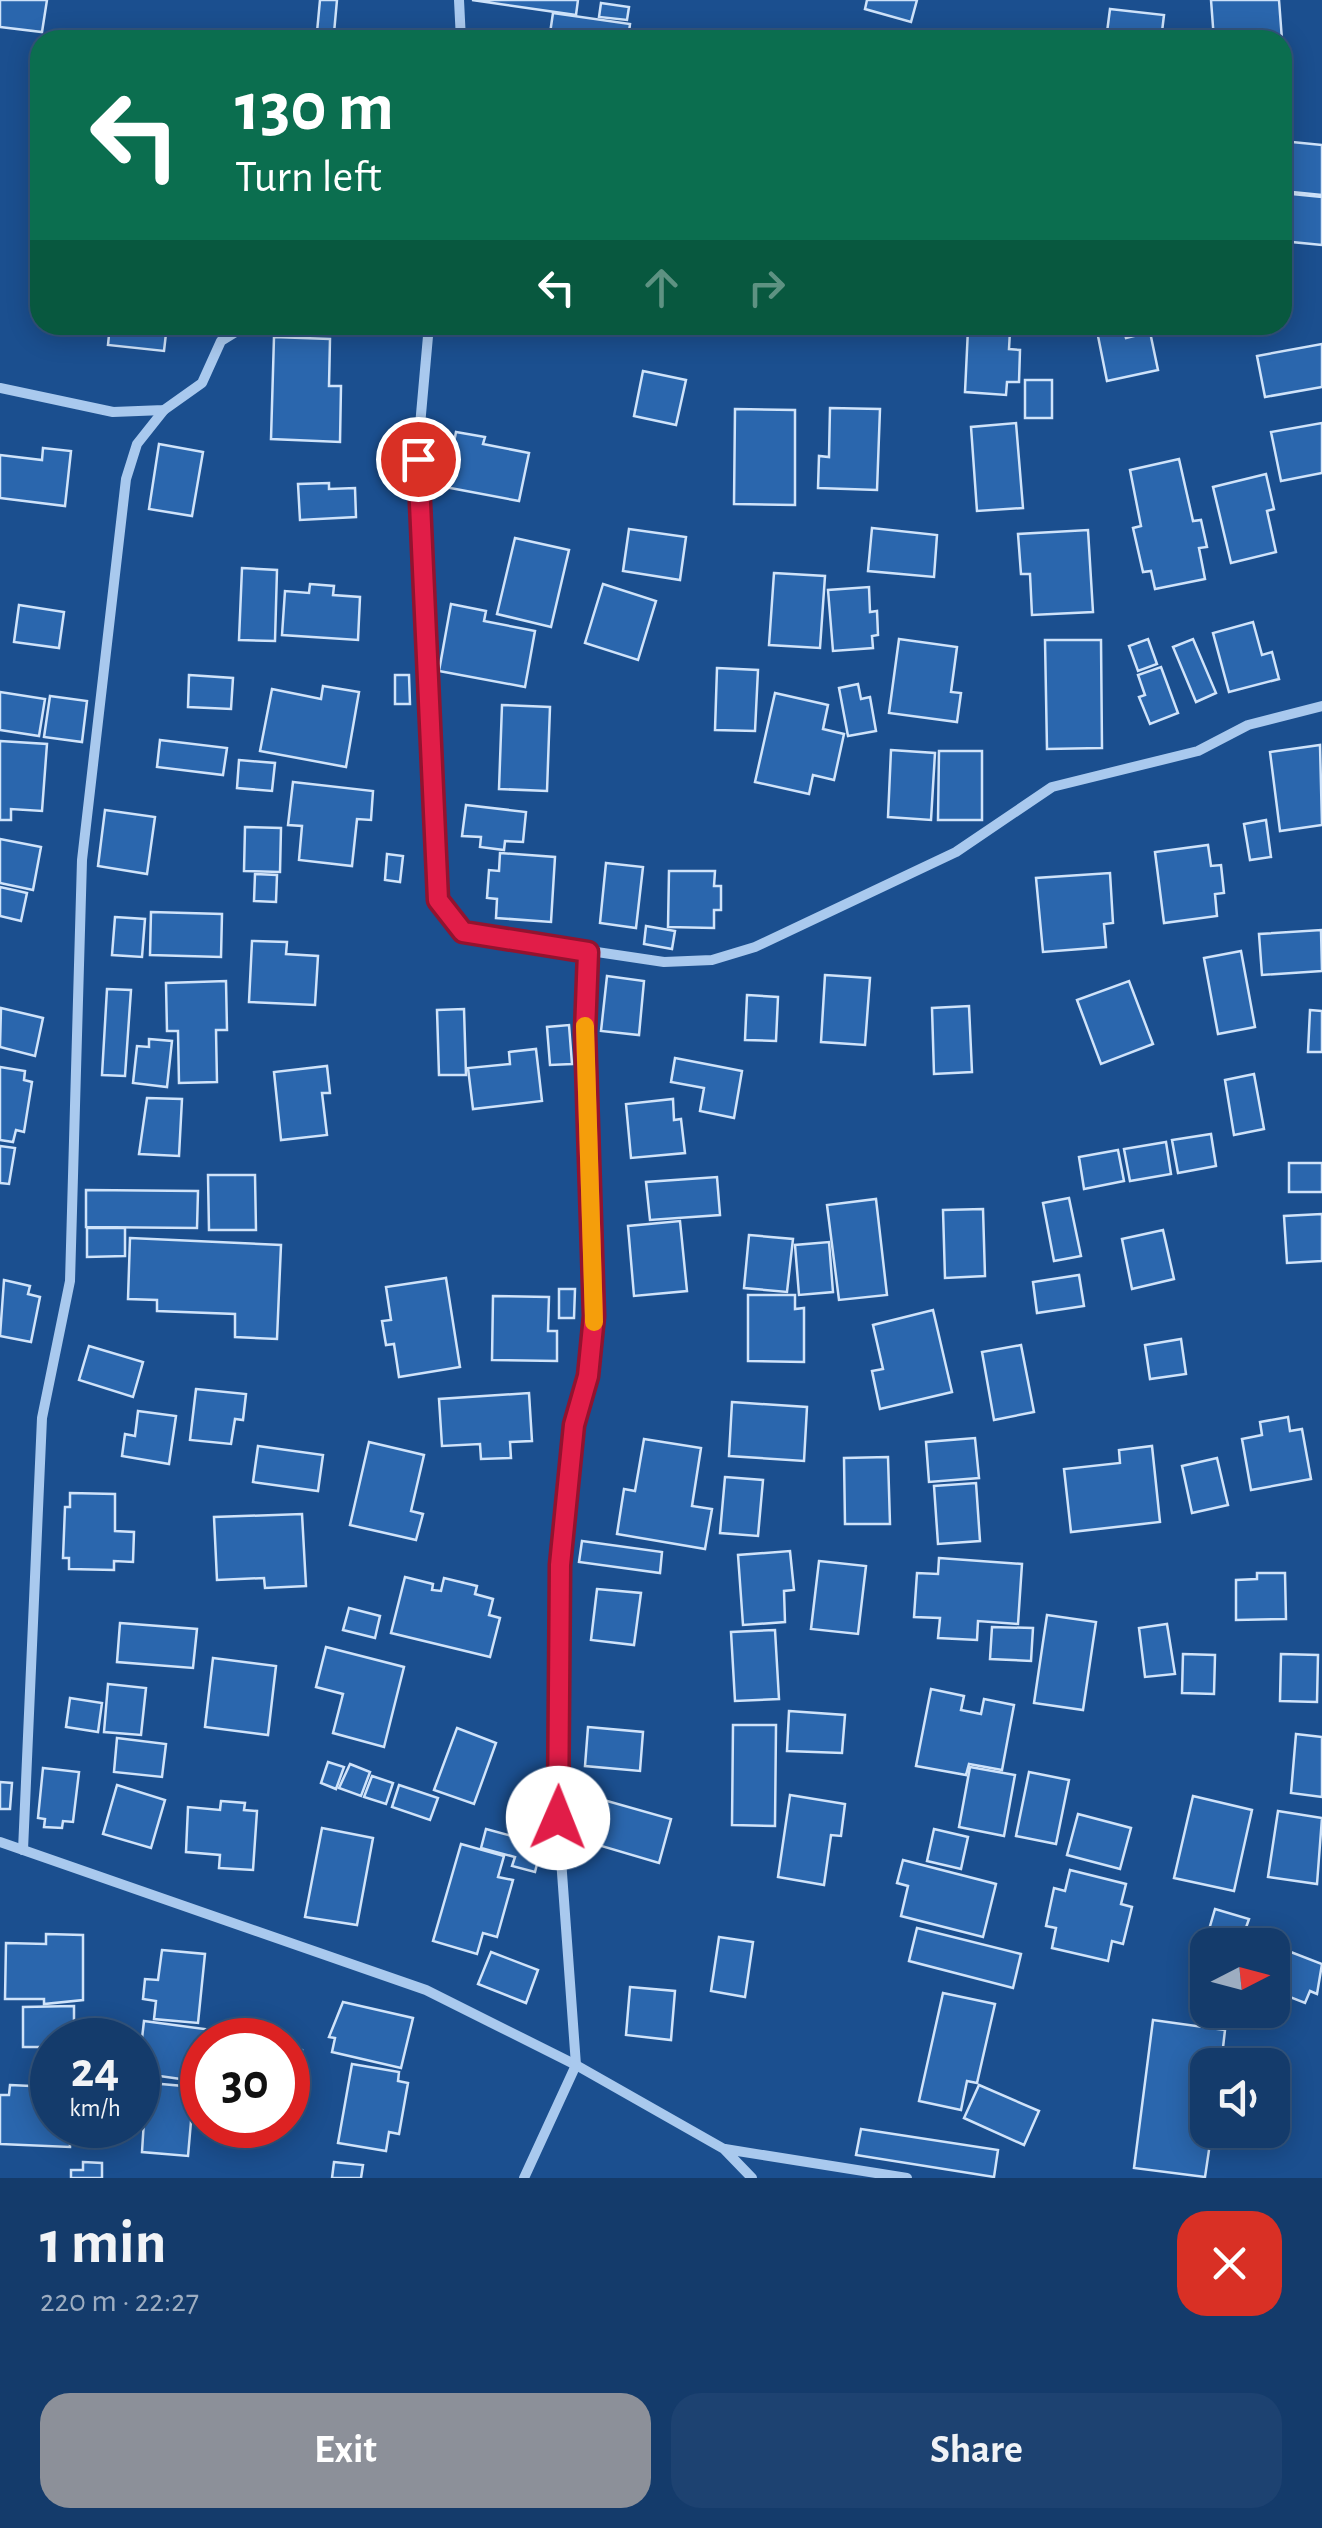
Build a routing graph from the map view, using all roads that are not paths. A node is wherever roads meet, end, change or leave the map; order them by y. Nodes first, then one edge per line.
1 (459, 0) edge
2 (460, 30) edge
3 (230, 335) edge
4 (427, 335) edge
5 (0, 388) edge
6 (164, 410) junction
7 (1322, 706) edge
8 (588, 952) junction
9 (0, 1842) edge
10 (23, 1850) junction
11 (576, 2065) junction
12 (724, 2149) junction
13 (524, 2178) edge
14 (752, 2178) edge
15 (907, 2178) edge

1 - 2 street
3 - 6 street
4 - 8 street
5 - 6 street
6 - 10 street
7 - 8 street
8 - 11 street
9 - 10 street
10 - 11 street
11 - 12 street
11 - 13 street
12 - 14 street
12 - 15 street

